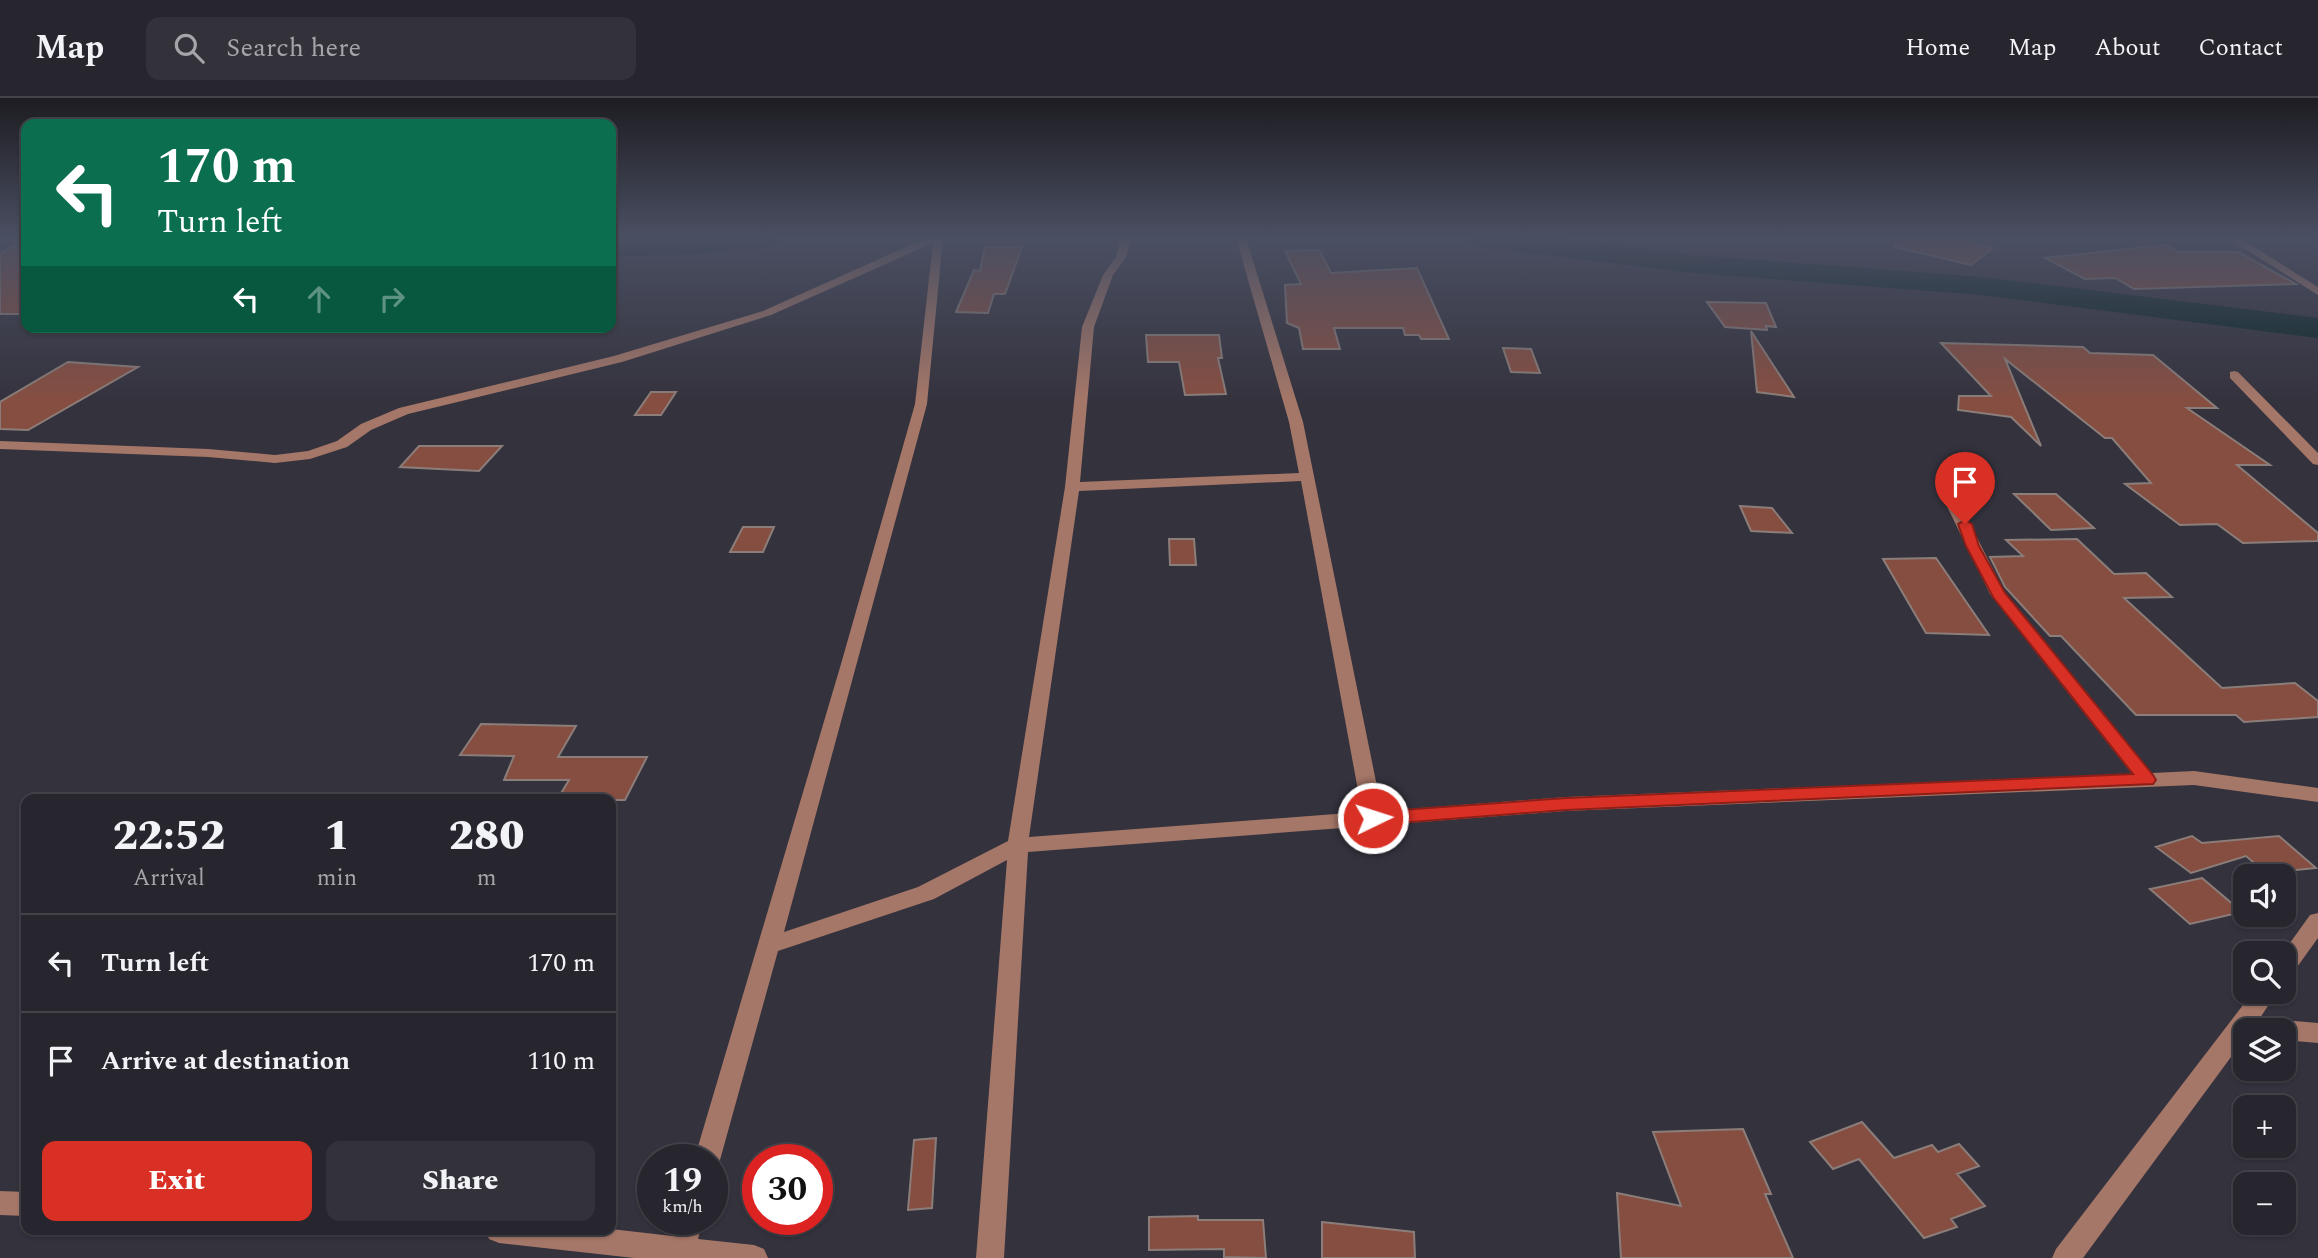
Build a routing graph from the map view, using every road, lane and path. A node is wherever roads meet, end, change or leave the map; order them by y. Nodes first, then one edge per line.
1 (813, 292) edge
2 (931, 292) edge
3 (1101, 292) edge
4 (1257, 292) edge
5 (2234, 375) dead end
6 (0, 445) edge
7 (2318, 461) edge
8 (1307, 477) junction
9 (1942, 482) dead end
10 (1072, 486) junction
11 (2147, 780) junction
12 (2318, 795) edge
13 (1373, 818) junction
14 (1018, 845) junction
15 (2318, 921) edge
16 (771, 945) junction
17 (2296, 951) edge
18 (2296, 1031) edge
19 (2318, 1033) edge
20 (2233, 1037) edge
21 (712, 1144) edge
22 (0, 1203) edge
23 (21, 1205) edge
24 (537, 1235) edge
25 (686, 1235) edge
26 (680, 1254) edge
27 (754, 1258) edge
28 (990, 1258) edge
29 (2066, 1258) edge

1 - 6 street
2 - 16 street
3 - 10 street
4 - 8 street
5 - 7 street
8 - 10 street
8 - 13 street
9 - 11 street
10 - 14 street
11 - 12 street
11 - 13 street
13 - 14 street
14 - 16 street
14 - 28 street
15 - 17 street
16 - 21 street
18 - 19 street
20 - 29 street
22 - 23 street
24 - 26 street
25 - 26 street
26 - 27 street

